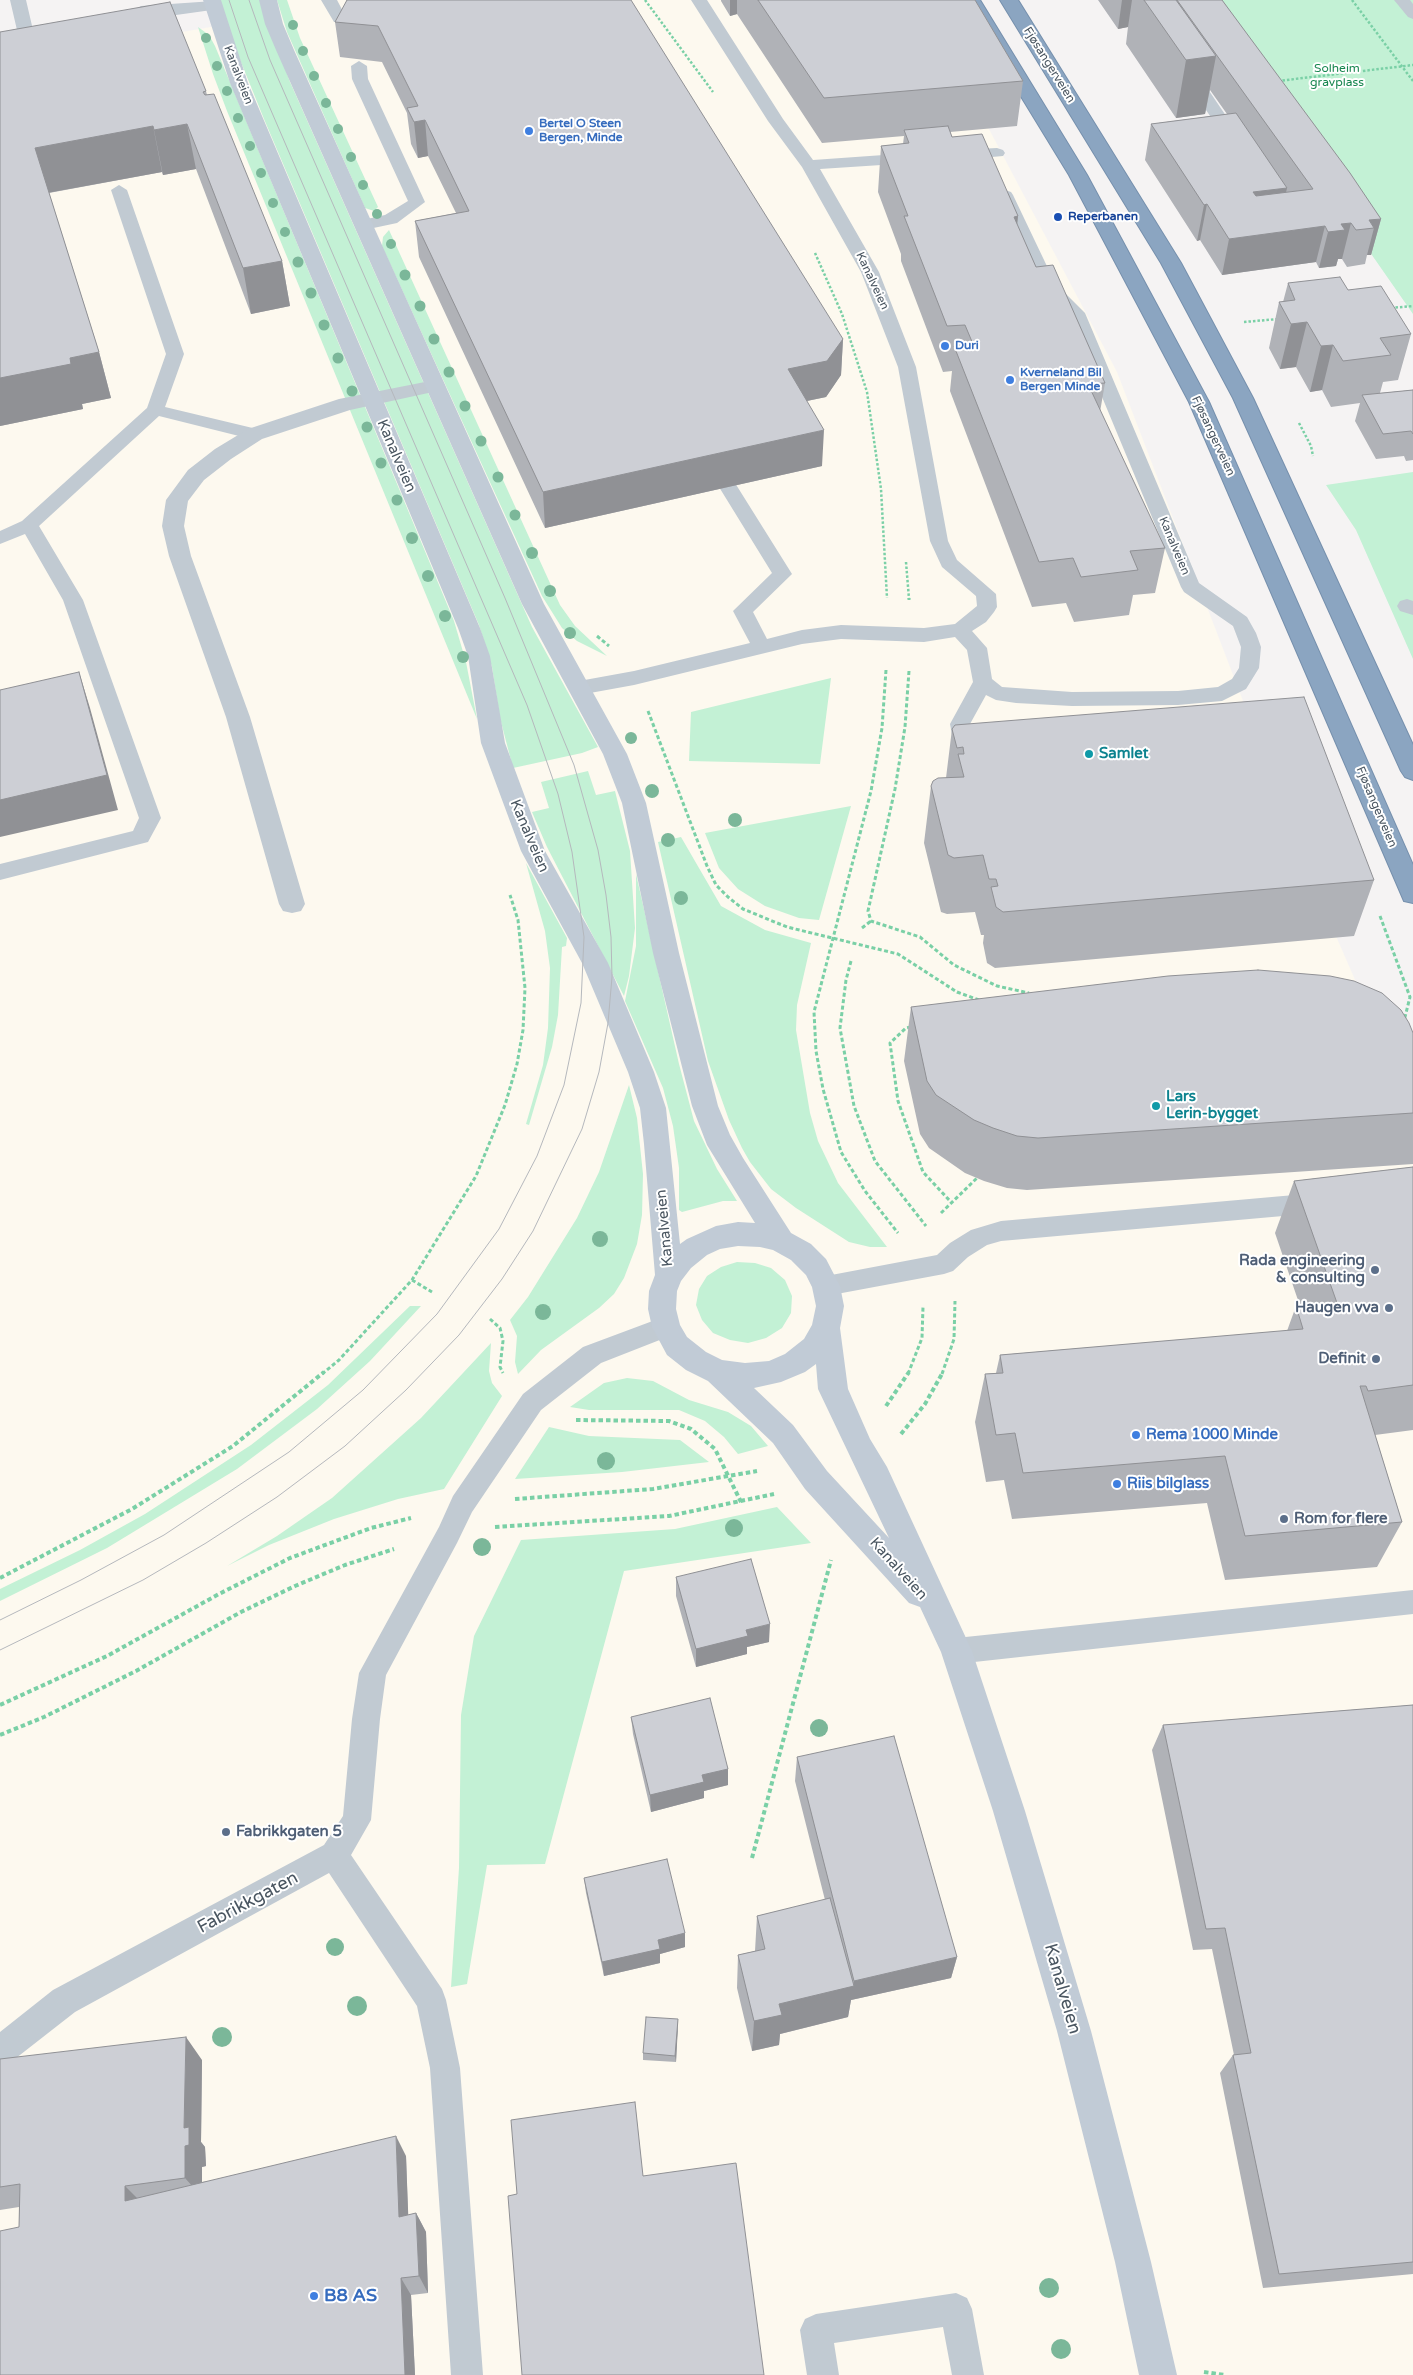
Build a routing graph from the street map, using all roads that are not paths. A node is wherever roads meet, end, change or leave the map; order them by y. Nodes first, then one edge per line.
1 (18, 0) edge
2 (268, 0) edge
3 (329, 0) edge
4 (699, 0) edge
5 (971, 0) edge
6 (1009, 0) edge
7 (1402, 0) edge
8 (213, 3) edge
9 (123, 14) edge
10 (1413, 14) edge
11 (339, 19) edge
12 (44, 26) edge
13 (25, 30) junction
14 (8, 32) edge
15 (359, 66) dead end
16 (1184, 66) edge
17 (997, 152) dead end
18 (1246, 157) edge
19 (809, 165) junction
20 (999, 184) edge
21 (119, 190) dead end
22 (364, 225) junction
23 (435, 386) junction
24 (372, 398) junction
25 (155, 410) junction
26 (255, 434) junction
27 (728, 487) edge
28 (29, 525) junction
29 (0, 538) edge
30 (960, 630) junction
31 (762, 647) junction
32 (983, 682) junction
33 (579, 688) junction
34 (1207, 696) junction
35 (1155, 698) junction
36 (1234, 711) edge
37 (1181, 718) edge
38 (966, 756) edge
39 (1413, 771) edge
40 (0, 872) edge
41 (1413, 894) edge
42 (292, 904) dead end
43 (1334, 1201) edge
44 (782, 1241) junction
45 (669, 1275) junction
46 (826, 1286) junction
47 (666, 1327) junction
48 (826, 1328) junction
49 (718, 1372) junction
50 (1413, 1602) edge
51 (937, 1611) junction
52 (956, 1651) junction
53 (334, 1855) junction
54 (0, 2051) edge
55 (467, 2375) edge
56 (823, 2375) edge
57 (968, 2375) edge
58 (1158, 2375) edge

1 - 13 lane
2 - 22 main road
3 - 11 lane
4 - 19 lane, Kanalveien
5 - 41 highway, Fjøsangerveien
6 - 39 highway, Fjøsangerveien
7 - 10 lane
8 - 9 lane
8 - 24 main road, Kanalveien
12 - 13 lane
13 - 14 lane
15 - 22 lane
16 - 18 lane
17 - 19 lane
19 - 30 lane, Kanalveien
20 - 34 lane, Kanalveien
21 - 25 lane
22 - 23 main road
23 - 24 street, Kanalveien
23 - 33 main road
24 - 26 street, Kanalveien
24 - 45 main road, Kanalveien
25 - 26 lane
25 - 28 lane
26 - 42 street, Kanalveien
27 - 31 lane
28 - 29 lane
28 - 40 lane
30 - 31 lane, Kanalveien
30 - 32 lane
31 - 33 lane, Kanalveien
32 - 35 lane, Kanalveien
32 - 38 lane
33 - 44 main road
34 - 35 lane, Kanalveien
34 - 36 lane
35 - 37 lane
43 - 46 lane
44 - 45 main road
44 - 46 main road
45 - 47 main road
46 - 48 main road
47 - 49 main road
47 - 53 lane, Fabrikkgaten
48 - 49 main road
48 - 51 main road, Kanalveien
49 - 51 main road, Kanalveien
50 - 52 lane
51 - 52 main road, Kanalveien
52 - 58 main road, Kanalveien
53 - 54 lane, Fabrikkgaten
53 - 55 lane
56 - 57 lane

